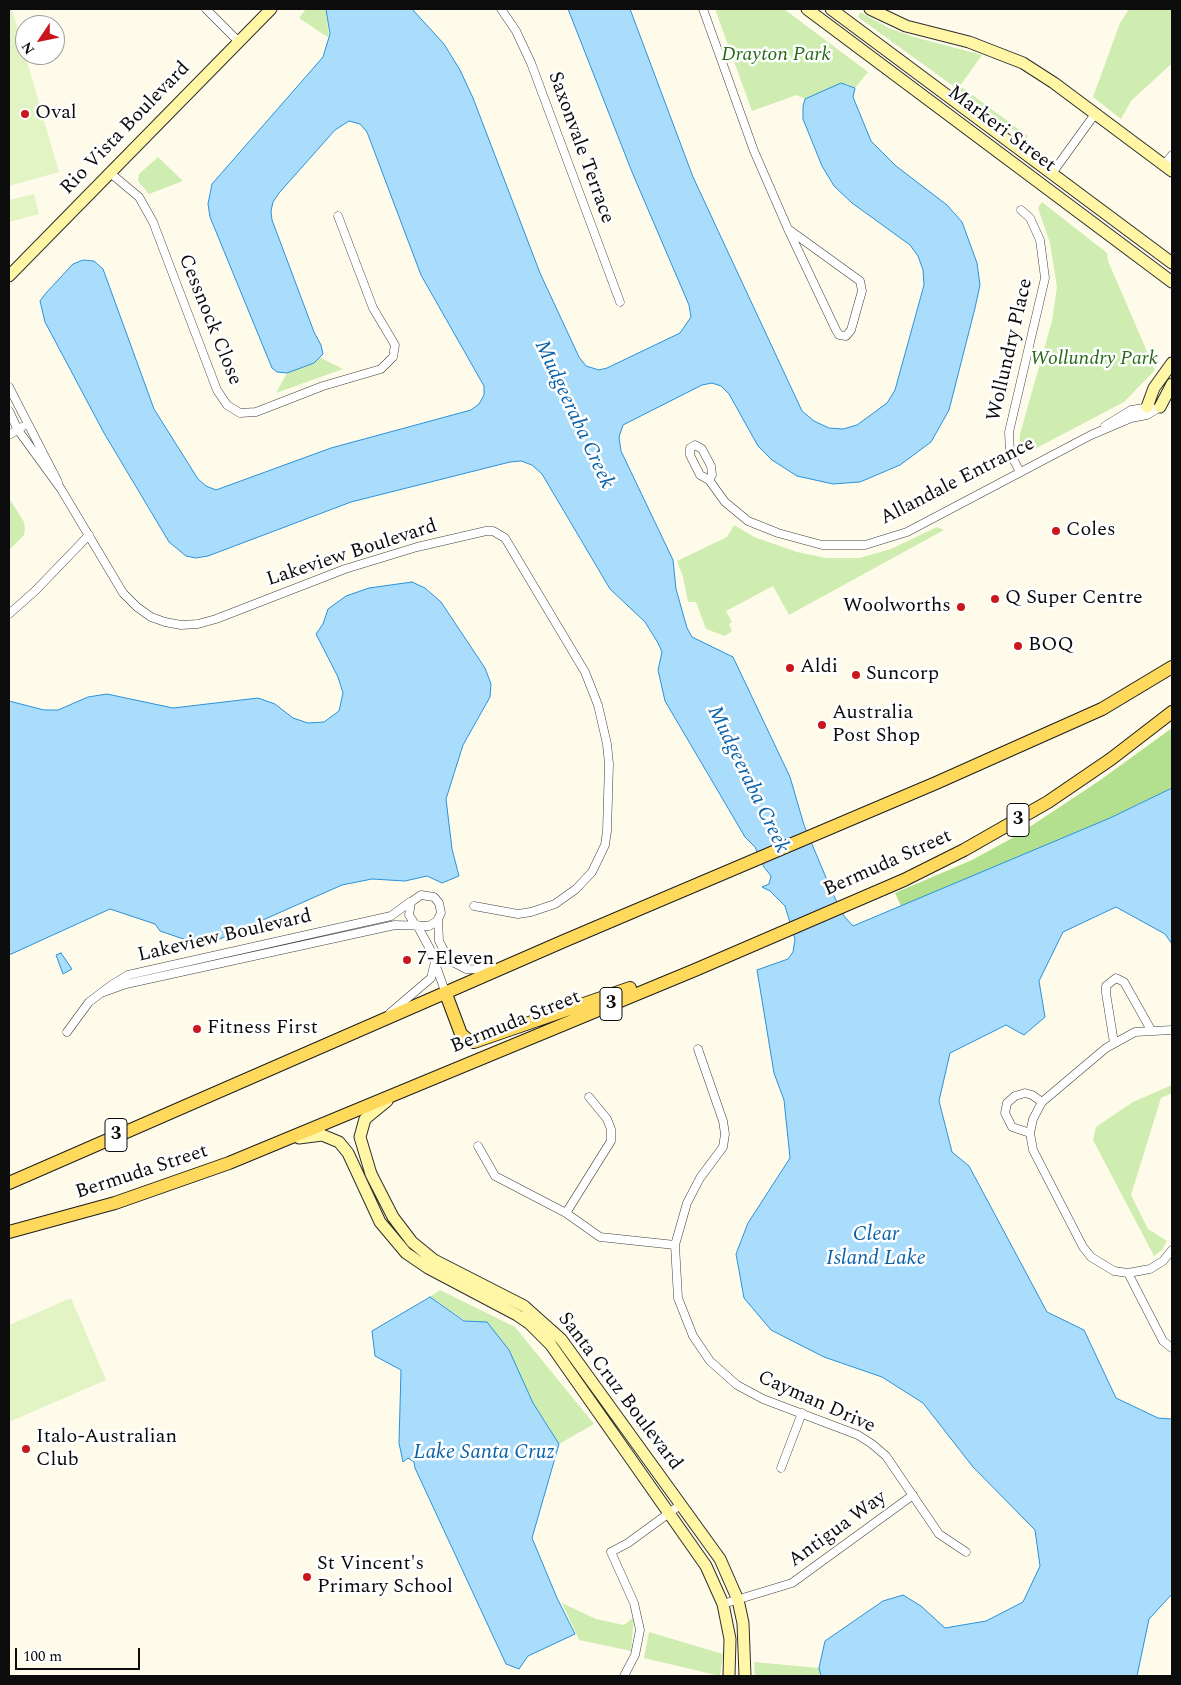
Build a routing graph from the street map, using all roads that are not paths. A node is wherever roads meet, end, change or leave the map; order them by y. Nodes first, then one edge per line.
1 (206, 9) edge
2 (271, 9) edge
3 (500, 9) edge
4 (703, 9) edge
5 (806, 9) edge
6 (831, 9) edge
7 (870, 9) edge
8 (238, 41) junction
9 (1094, 114) junction
10 (1172, 155) edge
11 (1168, 168) edge
12 (109, 172) junction
13 (1053, 172) junction
14 (1020, 210) dead end
15 (338, 216) dead end
16 (788, 228) junction
17 (1172, 263) edge
18 (9, 276) edge
19 (1172, 282) edge
20 (620, 302) dead end
21 (1172, 363) edge
22 (1172, 384) edge
23 (9, 387) edge
24 (1160, 407) joint
25 (9, 411) edge
26 (1146, 411) junction
27 (28, 423) junction
28 (18, 430) junction
29 (9, 435) edge
30 (1020, 472) junction
31 (709, 480) dead end
32 (61, 489) junction
33 (89, 535) junction
34 (9, 614) edge
35 (1172, 668) edge
36 (1172, 712) edge
37 (414, 899) junction
38 (474, 906) dead end
39 (438, 919) junction
40 (375, 920) junction
41 (416, 925) junction
42 (369, 930) junction
43 (307, 935) junction
44 (308, 944) junction
45 (210, 956) junction
46 (435, 962) junction
47 (211, 965) junction
48 (160, 968) junction
49 (502, 969) junction
50 (695, 970) junction
51 (162, 976) junction
52 (100, 993) junction
53 (446, 994) junction
54 (376, 1024) junction
55 (1151, 1030) junction
56 (1172, 1030) edge
57 (67, 1032) dead end
58 (1114, 1043) junction
59 (698, 1049) dead end
60 (398, 1092) junction
61 (589, 1097) dead end
62 (1042, 1102) junction
63 (1030, 1132) junction
64 (285, 1140) junction
65 (478, 1146) dead end
66 (362, 1148) junction
67 (9, 1182) edge
68 (366, 1193) junction
69 (566, 1213) junction
70 (9, 1232) edge
71 (404, 1233) junction
72 (395, 1242) junction
73 (675, 1245) junction
74 (1172, 1250) edge
75 (1128, 1273) junction
76 (1172, 1348) edge
77 (802, 1413) junction
78 (781, 1468) dead end
79 (913, 1495) junction
80 (680, 1505) junction
81 (670, 1513) junction
82 (966, 1552) dead end
83 (738, 1600) junction
84 (723, 1604) junction
85 (624, 1676) edge
86 (729, 1676) edge
87 (745, 1676) edge

1 - 8 street
2 - 8 street, Rio Vista Boulevard
3 - 20 street, Saxonvale Terrace
4 - 16 street
5 - 19 street, Markeri Street
6 - 13 street, Markeri Street
7 - 9 street
8 - 12 street, Rio Vista Boulevard
9 - 11 street
9 - 13 street
10 - 11 street
12 - 15 street, Cessnock Close
12 - 18 street, Rio Vista Boulevard
13 - 17 street, Markeri Street
14 - 30 street, Wollundry Place
16 - 16 street
21 - 26 street
22 - 24 street, Allandale Entrance
23 - 27 street
24 - 26 street, Allandale Entrance
25 - 28 street, Lakeview Boulevard
26 - 30 street, Allandale Entrance
27 - 28 street
27 - 32 street
28 - 29 street
28 - 32 street, Lakeview Boulevard
30 - 31 street, Allandale Entrance
32 - 33 street, Lakeview Boulevard
33 - 34 street
33 - 38 street, Lakeview Boulevard
35 - 49 main road, Bermuda Street / 3
36 - 50 main road, Bermuda Street / 3
37 - 39 street
37 - 40 street, Lakeview Boulevard
37 - 41 street
39 - 41 street
39 - 49 street
40 - 42 street
40 - 43 street, Lakeview Boulevard
41 - 42 street, Lakeview Boulevard
41 - 46 street
42 - 44 street, Lakeview Boulevard
43 - 44 street
43 - 45 street, Lakeview Boulevard
44 - 47 street, Lakeview Boulevard
45 - 47 street
45 - 48 street, Lakeview Boulevard
46 - 53 street
46 - 54 street
47 - 51 street, Lakeview Boulevard
48 - 51 street
48 - 52 street, Lakeview Boulevard
49 - 53 main road, Bermuda Street / 3
50 - 53 main road
50 - 60 main road, Bermuda Street / 3
51 - 52 street, Lakeview Boulevard
52 - 57 street, Lakeview Boulevard
53 - 54 main road, Bermuda Street / 3
54 - 67 main road, Bermuda Street / 3
55 - 56 street
55 - 58 street
55 - 58 street
58 - 62 street
59 - 73 street, Cayman Drive
60 - 64 main road, Bermuda Street / 3
60 - 66 street, Santa Cruz Boulevard
61 - 69 street
62 - 63 street
62 - 63 street
63 - 75 street
64 - 68 street, Santa Cruz Boulevard
64 - 70 main road, Bermuda Street / 3
65 - 69 street
66 - 68 street
66 - 71 street, Santa Cruz Boulevard
68 - 72 street, Santa Cruz Boulevard
69 - 73 street
71 - 72 street
71 - 80 street, Santa Cruz Boulevard
72 - 81 street, Santa Cruz Boulevard
73 - 77 street, Cayman Drive
74 - 75 street
75 - 76 street
77 - 78 street
77 - 79 street, Cayman Drive
79 - 82 street, Cayman Drive
79 - 83 street, Antigua Way
80 - 81 street
80 - 83 street, Santa Cruz Boulevard
81 - 84 street, Santa Cruz Boulevard
81 - 85 street
83 - 84 street, Antigua Way
83 - 87 street, Santa Cruz Boulevard
84 - 86 street, Santa Cruz Boulevard

